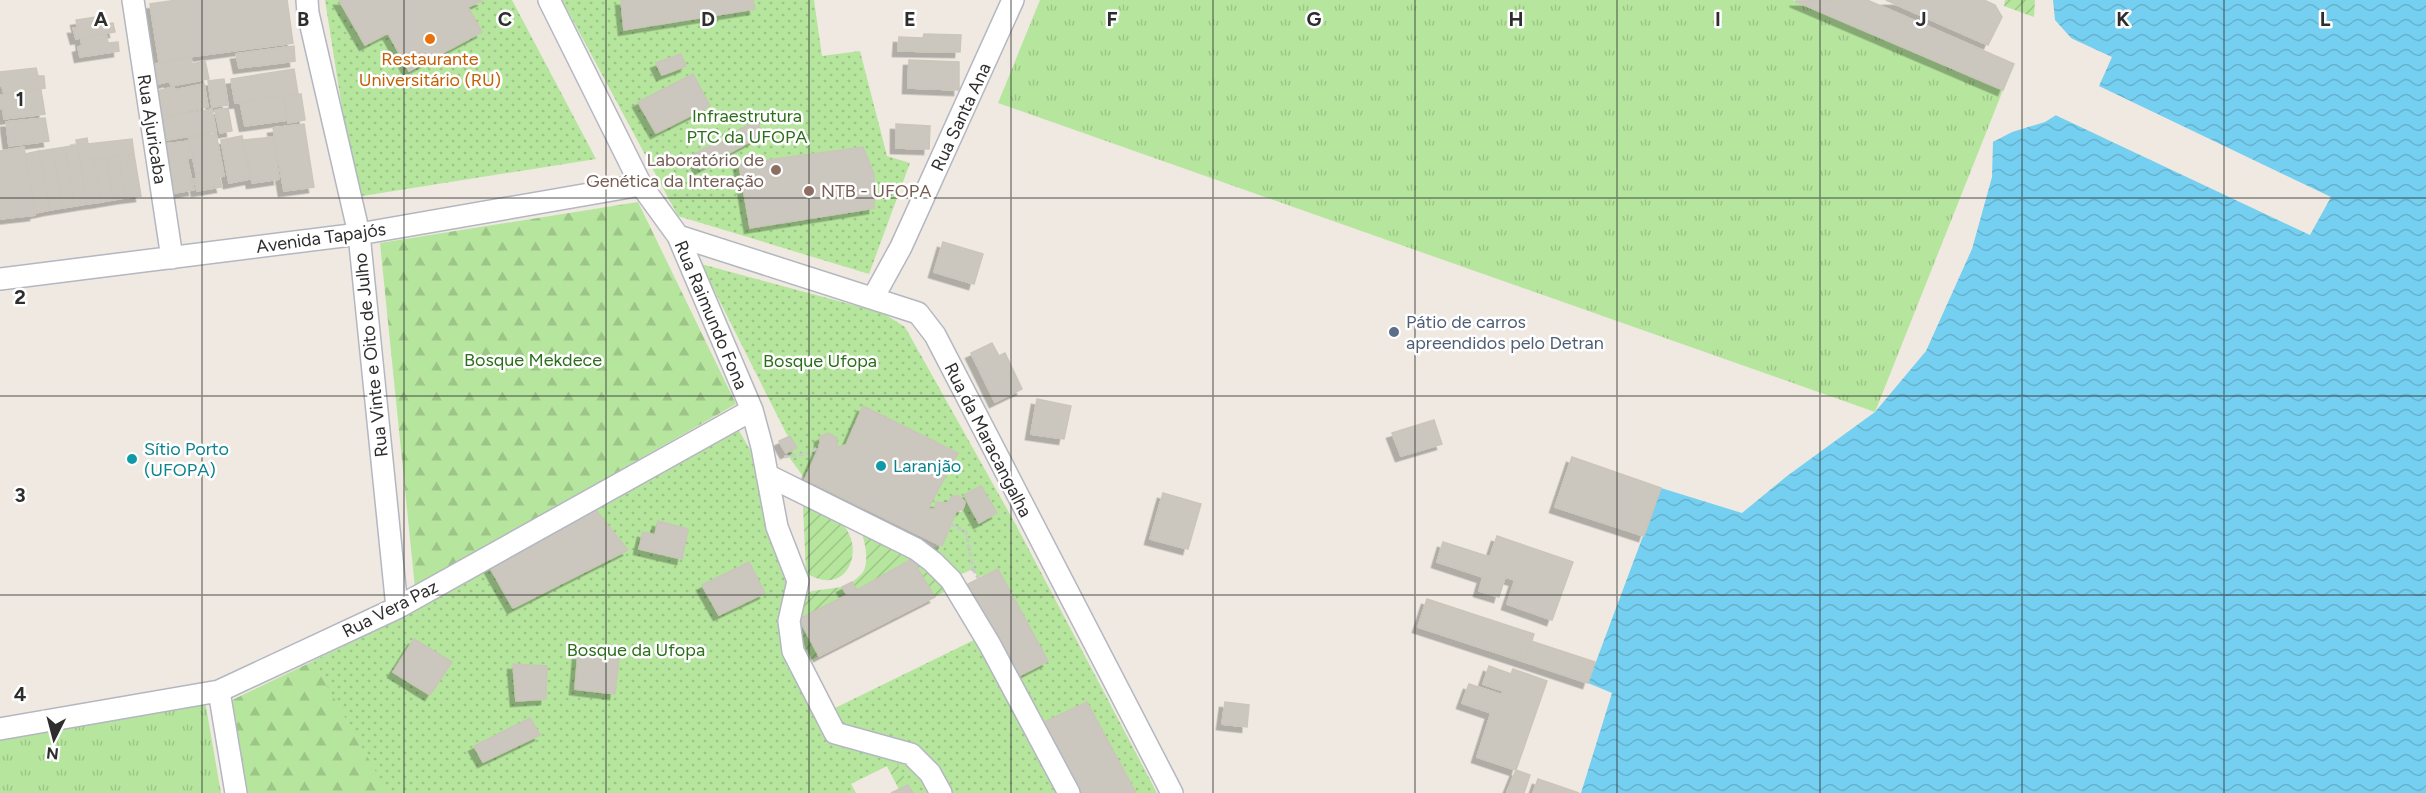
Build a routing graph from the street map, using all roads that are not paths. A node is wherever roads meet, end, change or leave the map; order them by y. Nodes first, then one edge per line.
1 (133, 0) edge
2 (307, 0) edge
3 (549, 0) edge
4 (1013, 0) edge
5 (641, 185) junction
6 (359, 234) junction
7 (678, 236) junction
8 (172, 258) junction
9 (0, 279) edge
10 (873, 298) junction
11 (752, 410) junction
12 (767, 475) junction
13 (397, 608) junction
14 (219, 691) junction
15 (0, 729) edge
16 (236, 793) edge
17 (941, 793) edge
18 (1069, 793) edge
19 (1172, 793) edge

1 - 8 street, Rua Ajuricaba
2 - 6 street, Rua Vinte e Oito de Julho
3 - 5 street, Rua Raimundo Fona
4 - 10 street, Rua Santa Ana
5 - 6 street, Avenida Tapajós
5 - 7 street, Rua Raimundo Fona
6 - 8 street, Avenida Tapajós
6 - 13 street, Rua Vinte e Oito de Julho
7 - 10 street, Rua da Maracangalha
7 - 11 street, Rua Raimundo Fona
8 - 9 street, Avenida Tapajós
10 - 19 street, Rua da Maracangalha
11 - 12 street, Rua Raimundo Fona
11 - 13 street, Rua Vera Paz
12 - 17 street, Rua Raimundo Fona
12 - 18 street
13 - 14 street, Rua Vera Paz
14 - 15 street, Rua Vera Paz
14 - 16 street

